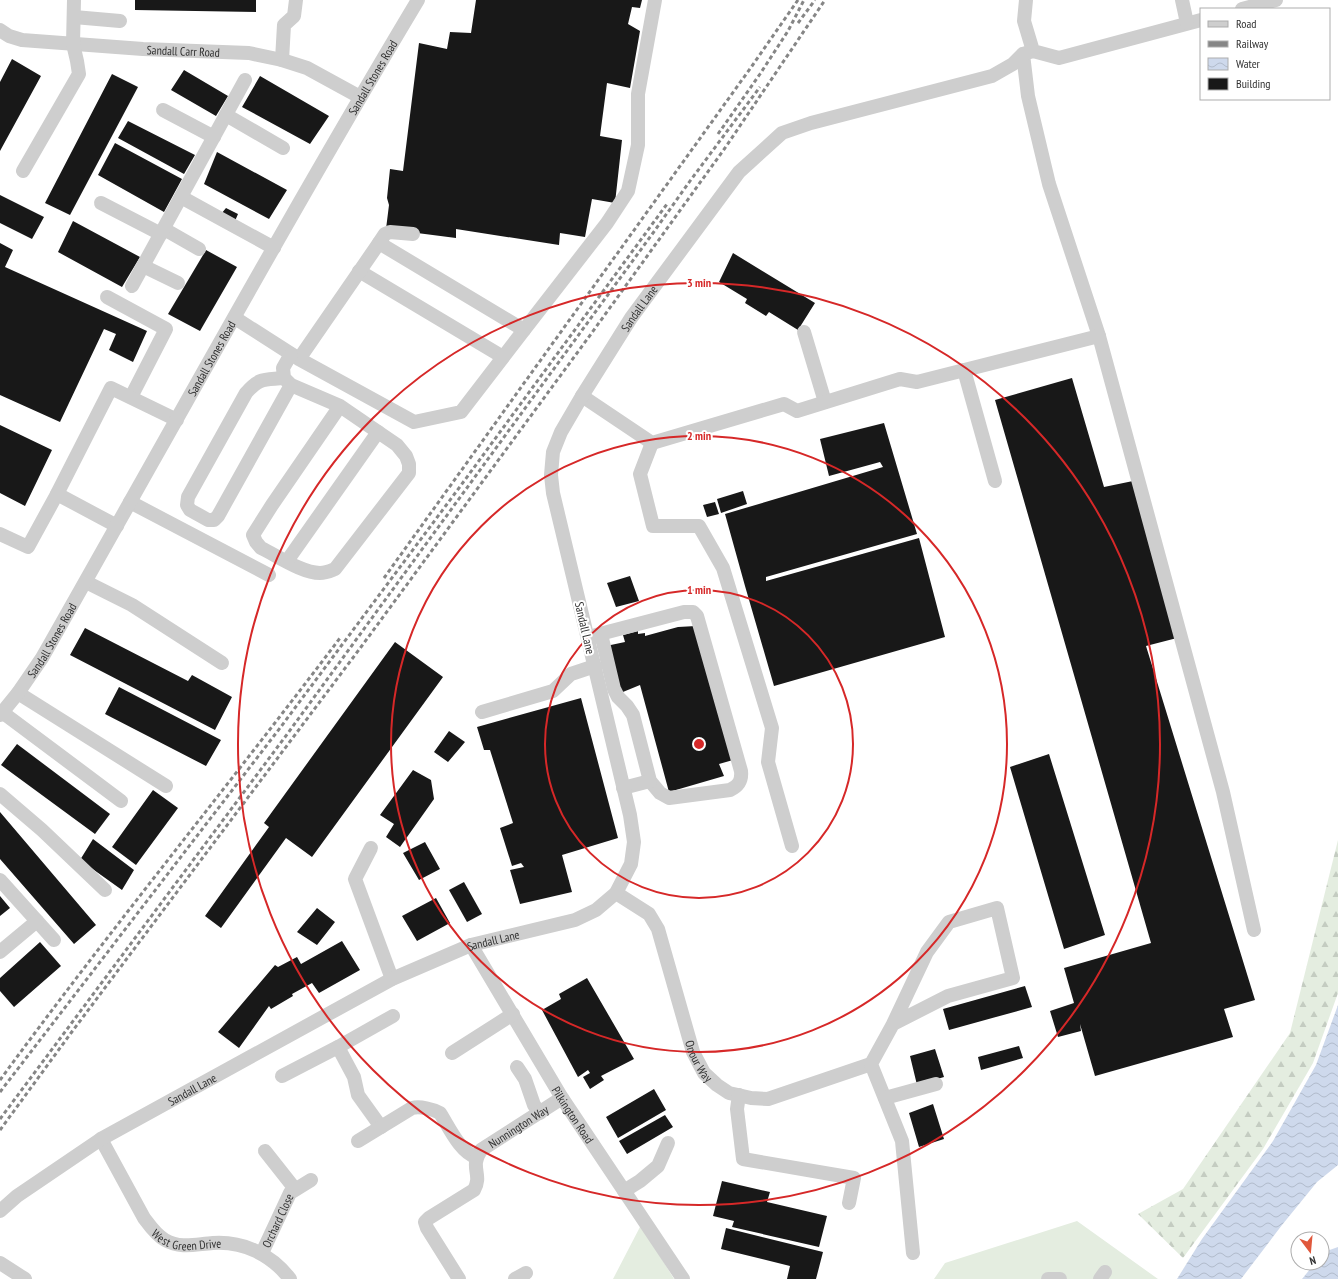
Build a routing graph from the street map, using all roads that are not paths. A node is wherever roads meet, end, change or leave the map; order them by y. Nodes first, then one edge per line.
1 (74, 0) edge
2 (296, 0) edge
3 (418, 0) edge
4 (655, 0) edge
5 (1026, 0) edge
6 (1182, 0) edge
7 (1276, 0) edge
8 (1246, 8) edge
9 (74, 17) junction
10 (1200, 20) edge
11 (120, 21) dead end
12 (1187, 24) junction
13 (0, 30) edge
14 (73, 44) junction
15 (1028, 53) junction
16 (282, 60) junction
17 (245, 80) dead end
18 (360, 97) junction
19 (163, 110) dead end
20 (226, 114) junction
21 (214, 137) junction
22 (283, 148) dead end
23 (23, 171) dead end
24 (181, 197) junction
25 (101, 203) dead end
26 (162, 231) junction
27 (413, 234) dead end
28 (379, 243) junction
29 (274, 248) junction
30 (199, 249) dead end
31 (143, 266) junction
32 (359, 272) junction
33 (178, 283) dead end
34 (132, 286) dead end
35 (107, 297) dead end
36 (235, 318) junction
37 (524, 330) junction
38 (804, 332) dead end
39 (1099, 336) junction
40 (295, 356) junction
41 (503, 357) junction
42 (964, 370) junction
43 (287, 381) junction
44 (582, 396) junction
45 (131, 397) junction
46 (824, 402) junction
47 (340, 406) junction
48 (177, 420) junction
49 (378, 432) junction
50 (652, 443) junction
51 (995, 481) dead end
52 (57, 494) junction
53 (130, 502) junction
54 (117, 526) junction
55 (0, 534) edge
56 (287, 561) junction
57 (268, 575) dead end
58 (86, 582) junction
59 (594, 636) junction
60 (222, 663) dead end
61 (594, 666) junction
62 (18, 693) junction
63 (482, 712) dead end
64 (1, 713) edge
65 (650, 781) junction
66 (166, 786) dead end
67 (623, 788) junction
68 (0, 794) edge
69 (121, 801) dead end
70 (792, 846) dead end
71 (371, 848) dead end
72 (0, 880) edge
73 (105, 890) dead end
74 (616, 893) junction
75 (37, 921) junction
76 (1254, 930) dead end
77 (54, 940) dead end
78 (471, 945) junction
79 (0, 952) edge
80 (392, 979) junction
81 (513, 1014) junction
82 (393, 1016) dead end
83 (893, 1024) junction
84 (338, 1047) junction
85 (452, 1053) dead end
86 (871, 1064) junction
87 (516, 1067) dead end
88 (282, 1076) dead end
89 (936, 1084) dead end
90 (739, 1095) junction
91 (562, 1098) junction
92 (885, 1098) junction
93 (540, 1113) junction
94 (382, 1127) junction
95 (101, 1139) junction
96 (358, 1141) dead end
97 (668, 1143) dead end
98 (265, 1151) dead end
99 (476, 1157) junction
100 (311, 1180) dead end
101 (295, 1189) junction
102 (624, 1191) junction
103 (849, 1203) dead end
104 (0, 1211) edge
105 (262, 1253) junction
106 (913, 1253) dead end
107 (0, 1263) edge
108 (25, 1279) edge
109 (290, 1279) edge
110 (459, 1279) edge
111 (683, 1279) edge
112 (1048, 1279) edge
113 (1060, 1279) edge

1 - 9 street
2 - 16 street
3 - 18 street, Sandall Stones Road
4 - 37 street
5 - 15 street
6 - 12 street
7 - 8 street
9 - 11 street
9 - 14 street
10 - 12 street
12 - 15 street
13 - 14 street, Sandall Carr Road
14 - 16 street, Sandall Carr Road
14 - 23 street
15 - 39 street
15 - 44 street, Sandall Lane
16 - 18 street, Sandall Carr Road
17 - 20 street
18 - 29 street, Sandall Stones Road
19 - 21 street
20 - 21 street
20 - 22 street
21 - 24 street
24 - 26 street
24 - 29 street
25 - 26 street
26 - 30 street
26 - 31 street
27 - 28 street
28 - 32 street
28 - 37 street
29 - 36 street, Sandall Stones Road
31 - 33 street
31 - 34 street
32 - 40 street
32 - 41 street
35 - 45 street
36 - 40 street
36 - 48 street, Sandall Stones Road
37 - 41 street
38 - 46 street
39 - 42 street
39 - 76 street
40 - 41 street
40 - 43 street
42 - 46 street
42 - 51 street
43 - 43 street
43 - 47 street
44 - 50 street
44 - 59 street, Sandall Lane
45 - 48 street
45 - 52 street
46 - 50 street
47 - 49 street
47 - 56 street
48 - 53 street, Sandall Stones Road
49 - 56 street
49 - 56 street
50 - 70 street
52 - 54 street
52 - 55 street
53 - 54 street, Sandall Stones Road
53 - 57 street
54 - 58 street, Sandall Stones Road
58 - 60 street
58 - 62 street, Sandall Stones Road
59 - 61 street, Sandall Lane
59 - 65 street
59 - 65 street
61 - 63 street
61 - 67 street, Sandall Lane
62 - 64 street, Sandall Stones Road
62 - 66 street
64 - 69 street
65 - 67 street
67 - 74 street, Sandall Lane
68 - 73 street
71 - 80 street
72 - 75 street
74 - 78 street, Sandall Lane
74 - 90 street, Onour Way
75 - 77 street
75 - 79 street
78 - 80 street, Sandall Lane
78 - 81 street, Pilkington Road
80 - 95 street, Sandall Lane
81 - 85 street
81 - 91 street, Pilkington Road
82 - 84 street
83 - 83 street
83 - 86 street
84 - 88 street
84 - 94 street
86 - 90 street, Onour Way
86 - 92 street
87 - 93 street
89 - 92 street
90 - 103 street
91 - 93 street, Nunnington Way
91 - 102 street, Pilkington Road
92 - 106 street
93 - 99 street, Nunnington Way
94 - 96 street
94 - 99 street
95 - 104 street, Sandall Lane
95 - 105 street, West Green Drive
97 - 102 street
98 - 101 street, Orchard Close
99 - 110 street
100 - 101 street, Orchard Close
101 - 105 street, Orchard Close
102 - 111 street, Pilkington Road
105 - 109 street, West Green Drive
107 - 108 street
112 - 113 street

